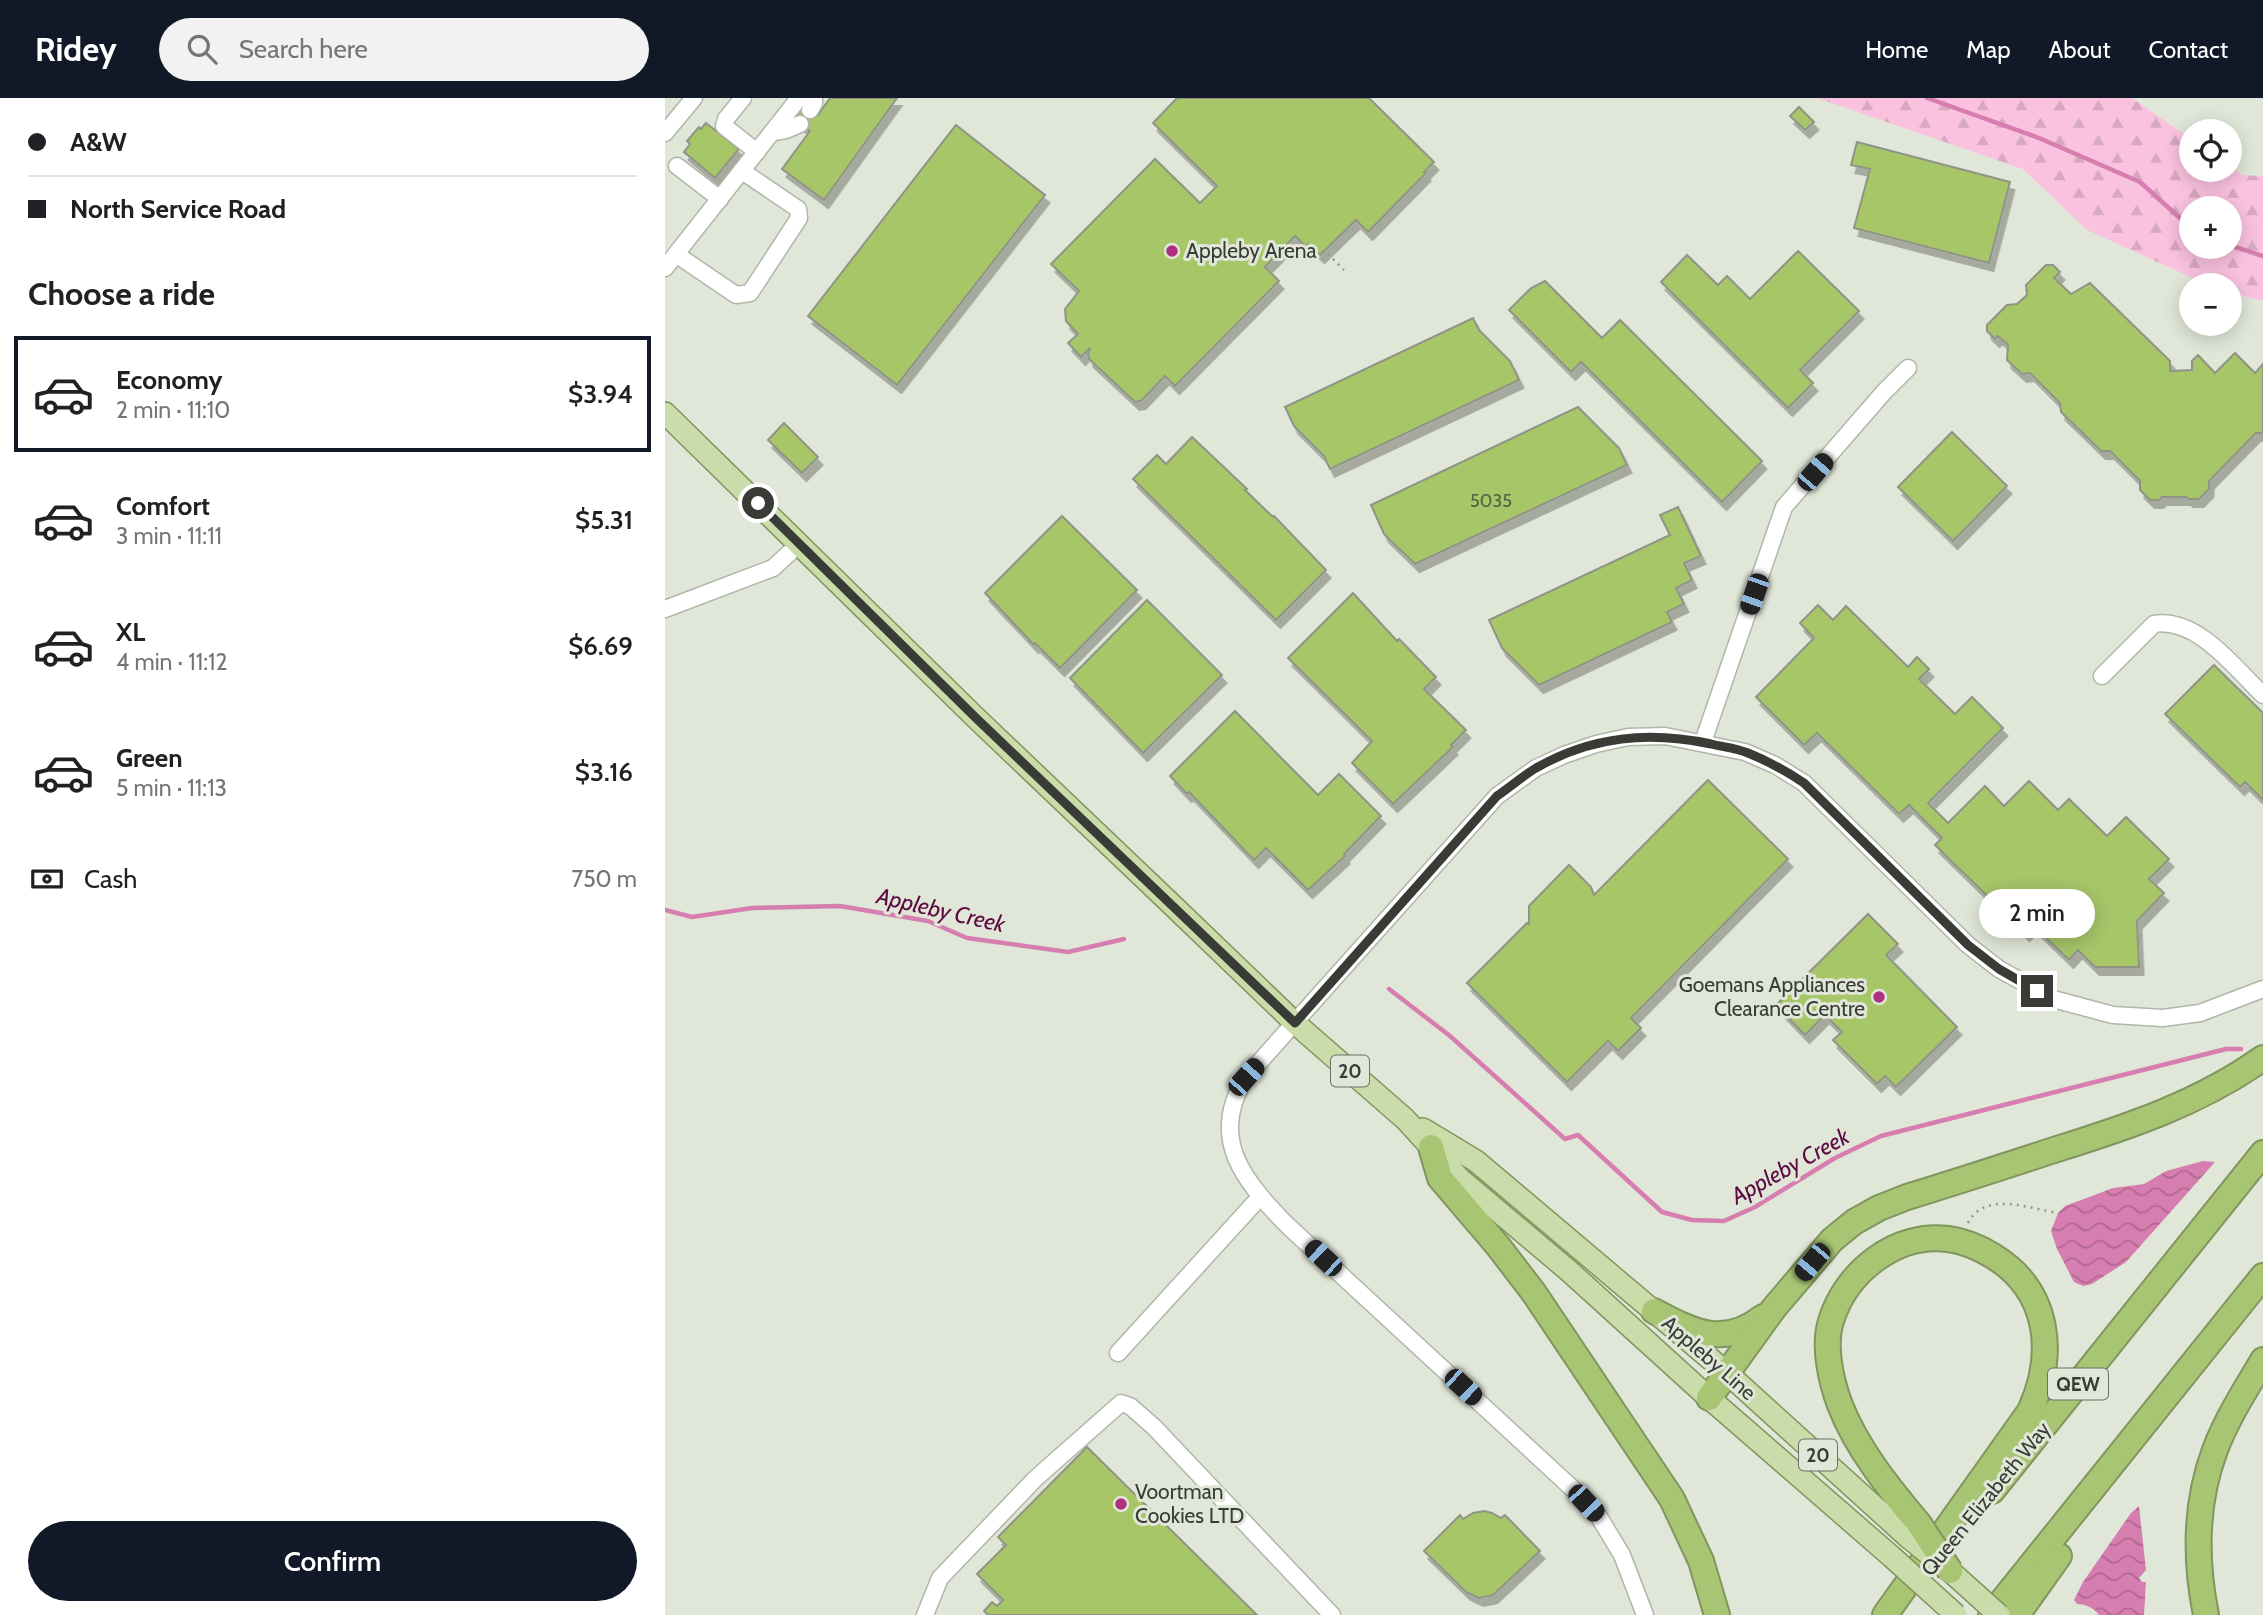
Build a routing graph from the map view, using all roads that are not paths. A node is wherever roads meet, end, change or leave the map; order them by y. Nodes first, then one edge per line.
1 (694, 98) edge
2 (743, 98) edge
3 (808, 102) edge
4 (800, 124) dead end
5 (773, 131) junction
6 (665, 133) edge
7 (757, 152) junction
8 (677, 166) dead end
9 (742, 171) junction
10 (720, 199) junction
11 (677, 255) junction
12 (665, 268) edge
13 (1908, 369) dead end
14 (665, 413) edge
15 (799, 544) junction
16 (665, 609) edge
17 (2102, 676) dead end
18 (2263, 695) edge
19 (1703, 742) junction
20 (2263, 989) edge
21 (1295, 1023) junction
22 (2263, 1058) edge
23 (1405, 1119) junction
24 (1431, 1147) junction
25 (2263, 1153) edge
26 (1260, 1197) junction
27 (2263, 1276) edge
28 (1774, 1308) junction
29 (1654, 1311) junction
30 (1118, 1353) dead end
31 (2263, 1360) edge
32 (1727, 1373) junction
33 (1709, 1398) junction
34 (2107, 1470) junction
35 (1914, 1530) junction
36 (1950, 1571) joint
37 (925, 1615) edge
38 (1332, 1615) edge
39 (1644, 1615) edge
40 (1717, 1615) edge
41 (1885, 1615) edge
42 (1892, 1615) edge
43 (1956, 1615) edge
44 (1991, 1615) edge
45 (1999, 1615) edge
46 (2017, 1615) edge
47 (2206, 1615) edge

1 - 6 street
2 - 7 street
3 - 5 street
4 - 5 street
5 - 7 street
7 - 9 street
8 - 10 street
9 - 10 street
9 - 11 street
10 - 11 street
11 - 12 street
13 - 19 street
14 - 15 main road, Appleby Line / 20
15 - 16 street
15 - 21 main road, Appleby Line / 20
17 - 18 street
19 - 20 street
19 - 21 street
21 - 23 main road, Appleby Line / 20
21 - 26 street
22 - 28 highway
23 - 24 main road, Appleby Line / 20
23 - 29 main road, Appleby Line / 20
24 - 33 main road, Appleby Line / 20
24 - 40 highway
25 - 42 highway, Queen Elizabeth Way / QEW
26 - 30 street
26 - 39 street
27 - 34 highway
28 - 29 highway
28 - 32 highway
29 - 32 main road, Appleby Line / 20
31 - 47 highway
32 - 33 highway
32 - 35 main road, Appleby Line / 20
33 - 43 main road, Appleby Line / 20, bridge
34 - 44 highway
34 - 46 highway
35 - 36 highway, bridge
35 - 41 highway
36 - 45 main road, bridge
37 - 38 street

